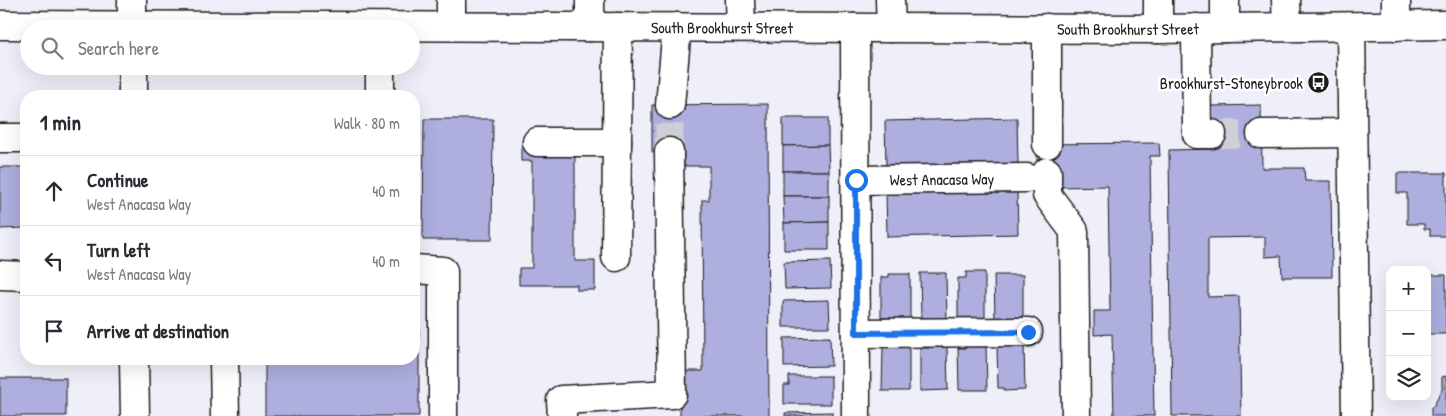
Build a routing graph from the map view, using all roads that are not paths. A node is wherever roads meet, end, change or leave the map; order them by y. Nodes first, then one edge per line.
1 (740, 0) edge
2 (890, 0) edge
3 (1158, 0) edge
4 (1225, 0) edge
5 (1286, 0) edge
6 (451, 13) edge
7 (590, 13) edge
8 (1396, 13) edge
9 (132, 18) edge
10 (94, 20) edge
11 (187, 20) edge
12 (415, 20) edge
13 (20, 24) edge
14 (0, 25) edge
15 (1446, 25) edge
16 (618, 26) junction
17 (1351, 26) junction
18 (677, 27) junction
19 (741, 27) junction
20 (1286, 27) junction
21 (855, 28) junction
22 (891, 28) junction
23 (1047, 28) junction
24 (1196, 28) junction
25 (1225, 28) junction
26 (1158, 29) junction
27 (133, 75) edge
28 (380, 75) edge
29 (133, 90) edge
30 (380, 90) edge
31 (670, 105) tunnel mouth
32 (1352, 133) junction
33 (1204, 134) dead end
34 (1261, 134) tunnel mouth
35 (0, 138) edge
36 (20, 138) edge
37 (537, 142) dead end
38 (617, 142) junction
39 (1047, 144) dead end
40 (669, 152) tunnel mouth
41 (856, 180) junction
42 (616, 257) dead end
43 (420, 269) edge
44 (0, 275) edge
45 (20, 276) edge
46 (1028, 332) dead end
47 (856, 333) junction
48 (134, 365) edge
49 (224, 365) edge
50 (135, 416) edge
51 (224, 416) edge
52 (443, 416) edge
53 (562, 416) edge
54 (856, 416) edge
55 (1076, 416) edge
56 (1356, 416) edge

1 - 19 main road
2 - 22 main road
3 - 26 main road
4 - 25 main road
5 - 20 main road
6 - 7 main road, South Brookhurst Street
6 - 12 main road, South Brookhurst Street
7 - 16 main road, South Brookhurst Street
8 - 15 main road, South Brookhurst Street
8 - 17 main road, South Brookhurst Street
9 - 10 main road, South Brookhurst Street
9 - 11 main road, South Brookhurst Street
13 - 14 main road, South Brookhurst Street
16 - 18 main road, South Brookhurst Street
16 - 38 main road
17 - 20 main road, South Brookhurst Street
17 - 32 main road
18 - 19 main road, South Brookhurst Street
18 - 31 main road
19 - 21 main road, South Brookhurst Street
20 - 25 main road, South Brookhurst Street
21 - 22 main road, South Brookhurst Street
21 - 41 main road
22 - 23 main road, South Brookhurst Street
23 - 26 main road, South Brookhurst Street
23 - 39 main road
24 - 25 main road, South Brookhurst Street
24 - 26 main road, South Brookhurst Street
24 - 33 main road
27 - 29 main road
28 - 30 main road
32 - 34 main road
32 - 56 main road
35 - 36 main road
37 - 38 main road
38 - 42 main road
40 - 53 main road
41 - 47 main road
41 - 55 main road, West Anacasa Way
43 - 52 main road
44 - 45 main road
46 - 47 main road
47 - 54 main road
48 - 50 main road
49 - 51 main road

